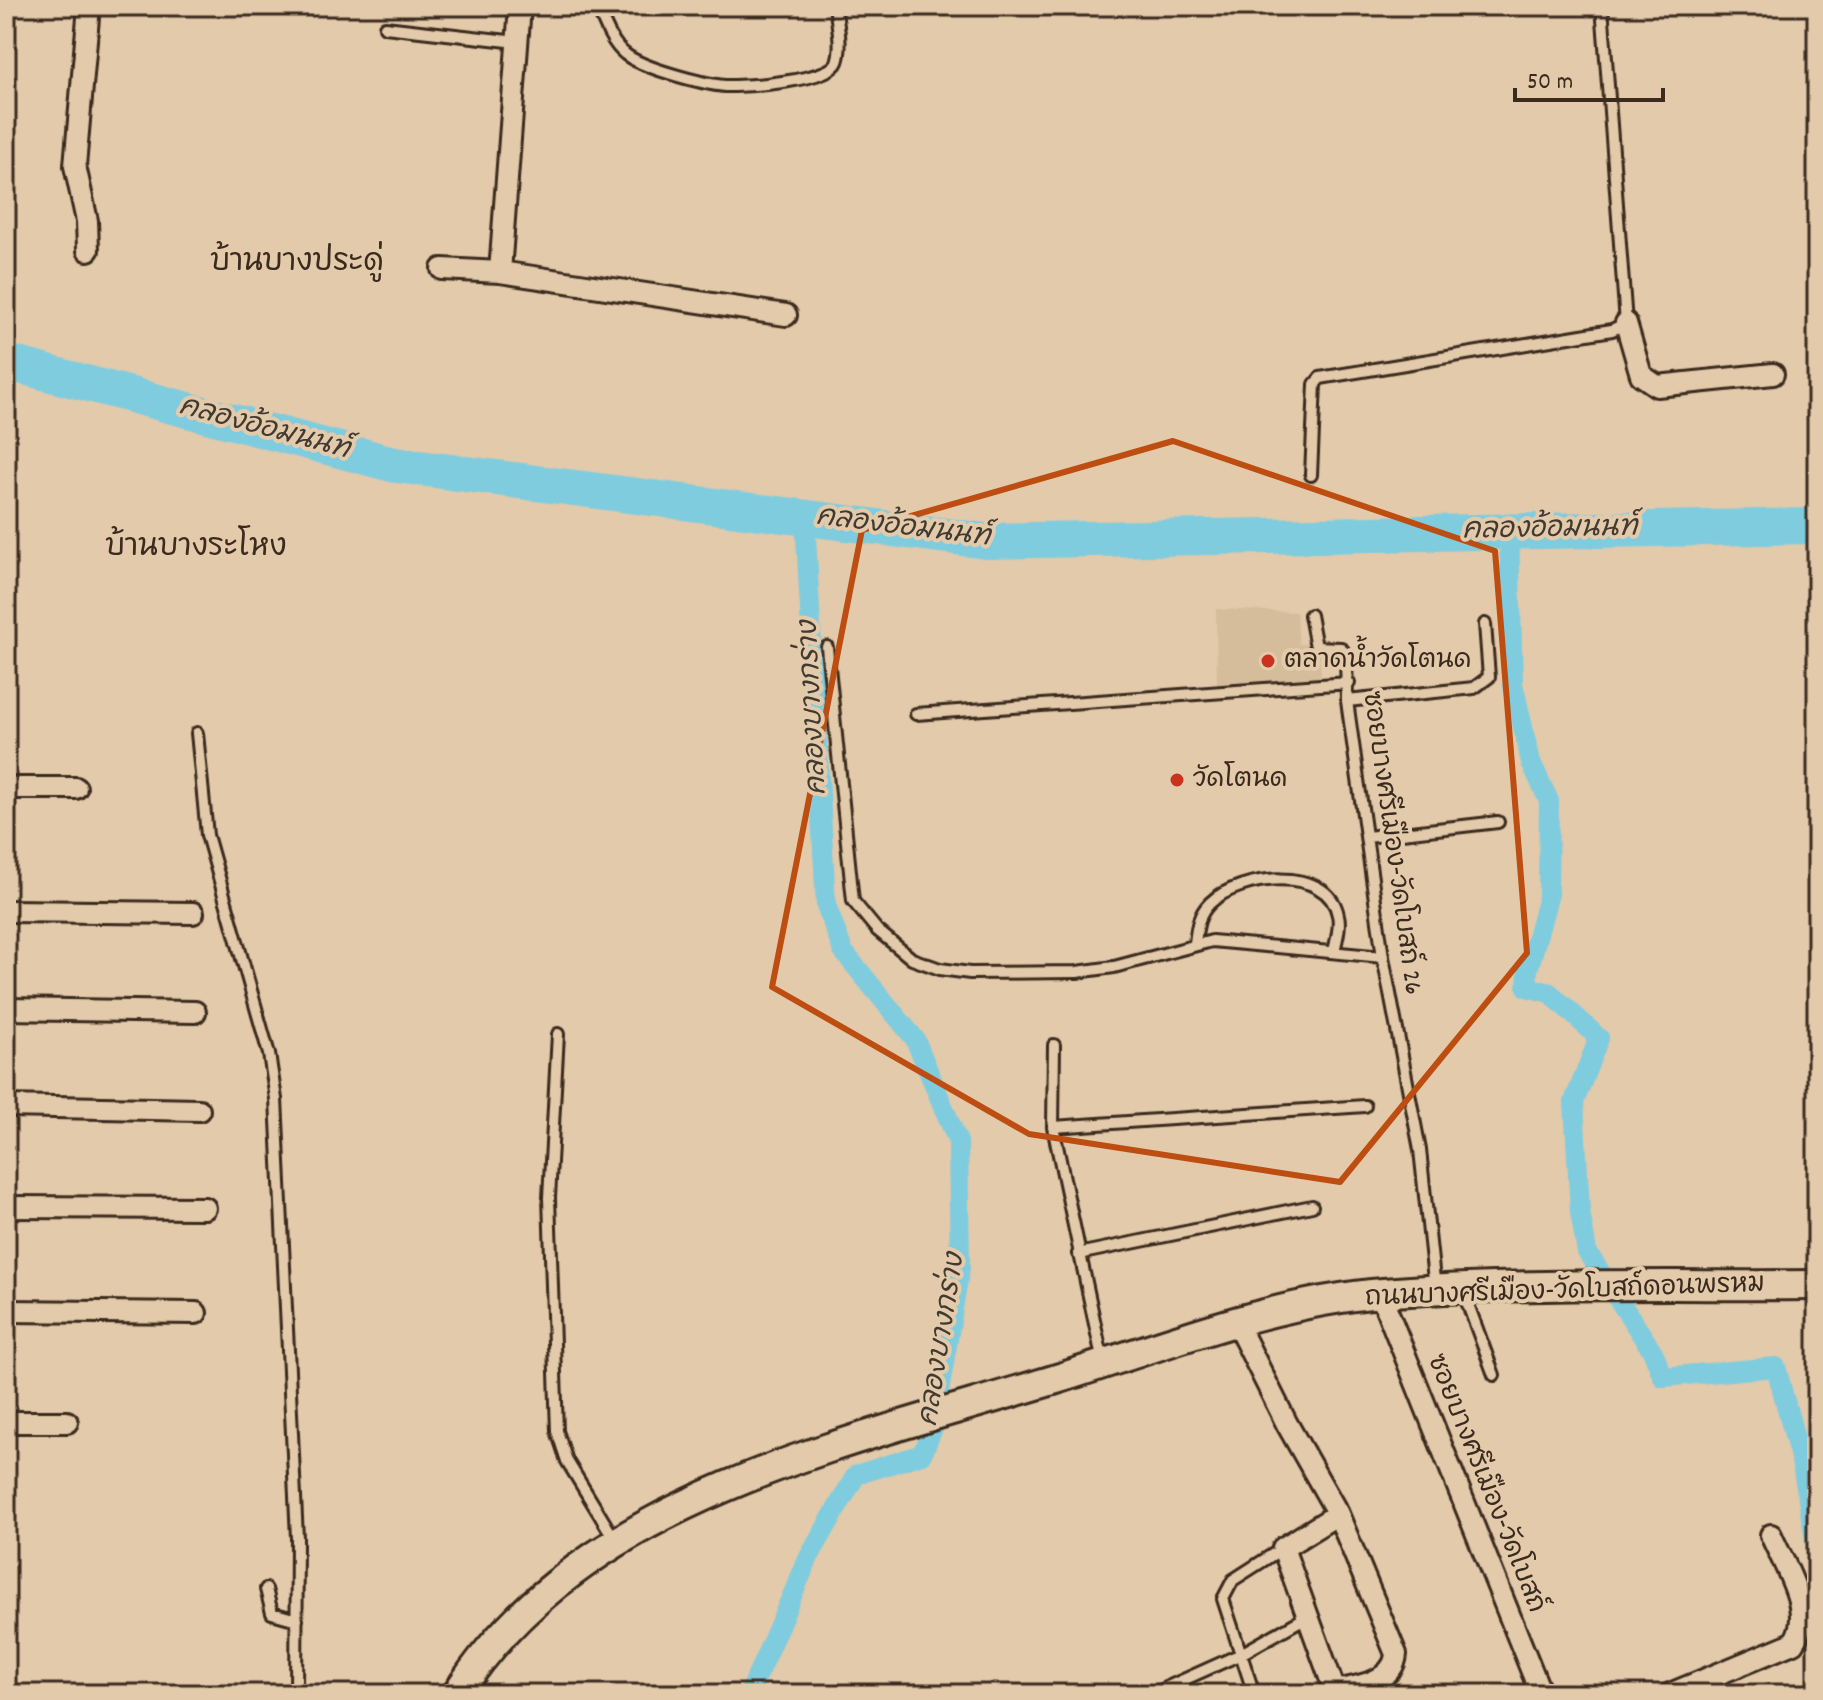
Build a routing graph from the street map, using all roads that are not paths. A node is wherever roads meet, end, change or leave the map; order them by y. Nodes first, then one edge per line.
1 (89, 6) edge
2 (520, 6) edge
3 (597, 6) edge
4 (835, 6) edge
5 (1602, 6) edge
6 (385, 27) dead end
7 (517, 42) junction
8 (88, 250) dead end
9 (442, 269) dead end
10 (500, 272) junction
11 (786, 315) dead end
12 (1626, 323) junction
13 (1773, 374) dead end
14 (1311, 475) dead end
15 (1310, 615) dead end
16 (1485, 624) dead end
17 (827, 647) dead end
18 (1349, 683) junction
19 (1347, 701) junction
20 (916, 714) dead end
21 (197, 733) dead end
22 (6, 788) edge
23 (76, 788) dead end
24 (1498, 822) dead end
25 (1367, 837) junction
26 (6, 911) edge
27 (193, 913) dead end
28 (1195, 943) junction
29 (1334, 952) junction
30 (1383, 957) junction
31 (6, 1009) edge
32 (195, 1012) dead end
33 (558, 1034) dead end
34 (1054, 1045) dead end
35 (6, 1106) edge
36 (1365, 1106) dead end
37 (199, 1110) dead end
38 (1053, 1127) junction
39 (1312, 1206) dead end
40 (6, 1207) edge
41 (205, 1208) dead end
42 (1078, 1254) junction
43 (1817, 1285) edge
44 (1449, 1291) junction
45 (1380, 1293) junction
46 (6, 1311) edge
47 (196, 1313) dead end
48 (1236, 1322) junction
49 (1103, 1364) junction
50 (1494, 1375) dead end
51 (6, 1422) edge
52 (67, 1422) dead end
53 (1338, 1514) junction
54 (1771, 1535) dead end
55 (616, 1542) junction
56 (1283, 1548) junction
57 (266, 1589) dead end
58 (1308, 1616) junction
59 (297, 1620) junction
60 (1241, 1654) junction
61 (1330, 1692) edge
62 (296, 1694) edge
63 (457, 1694) edge
64 (1152, 1694) edge
65 (1254, 1694) edge
66 (1541, 1694) edge
67 (1670, 1694) edge

1 - 8 street
2 - 7 street
3 - 4 lane
5 - 12 lane
6 - 7 lane
7 - 10 street
9 - 10 street
10 - 11 street
12 - 13 street
12 - 14 lane
15 - 18 lane
16 - 19 lane
17 - 28 lane
18 - 19 lane, ซอยบางศรีเมือง-วัดโบสถ์ 26
18 - 20 lane, ซอยบางศรีเมือง-วัดโบสถ์ 26
19 - 25 lane, ซอยบางศรีเมือง-วัดโบสถ์ 26
21 - 59 lane
22 - 23 street
24 - 25 lane
25 - 30 lane, ซอยบางศรีเมือง-วัดโบสถ์ 26
26 - 27 street
28 - 29 lane
28 - 29 lane
29 - 30 lane
30 - 44 lane, ซอยบางศรีเมือง-วัดโบสถ์ 26
31 - 32 street
33 - 55 lane
34 - 38 lane
35 - 37 street
36 - 38 lane
38 - 42 lane
39 - 42 lane
40 - 41 street
42 - 49 lane
43 - 44 street, ถนนบางศรีเมือง-วัดโบสถ์ดอนพรหม
44 - 45 street, ถนนบางศรีเมือง-วัดโบสถ์ดอนพรหม
44 - 50 lane, ซอยบางศรีเมือง-วัดโบสถ์ 26
45 - 48 street, ถนนบางศรีเมือง-วัดโบสถ์ดอนพรหม
45 - 66 street, ซอยบางศรีเมือง-วัดโบสถ์
46 - 47 street
48 - 49 street, ถนนบางศรีเมือง-วัดโบสถ์ดอนพรหม
48 - 53 street
49 - 55 street, ถนนบางศรีเมือง-วัดโบสถ์ดอนพรหม
51 - 52 street
53 - 56 street
53 - 61 street
54 - 67 street
55 - 63 street, ถนนบางศรีเมือง-วัดโบสถ์ดอนพรหม
56 - 58 street
56 - 60 lane
57 - 59 lane
58 - 60 lane
58 - 61 street
59 - 62 lane
60 - 64 lane
60 - 65 lane

